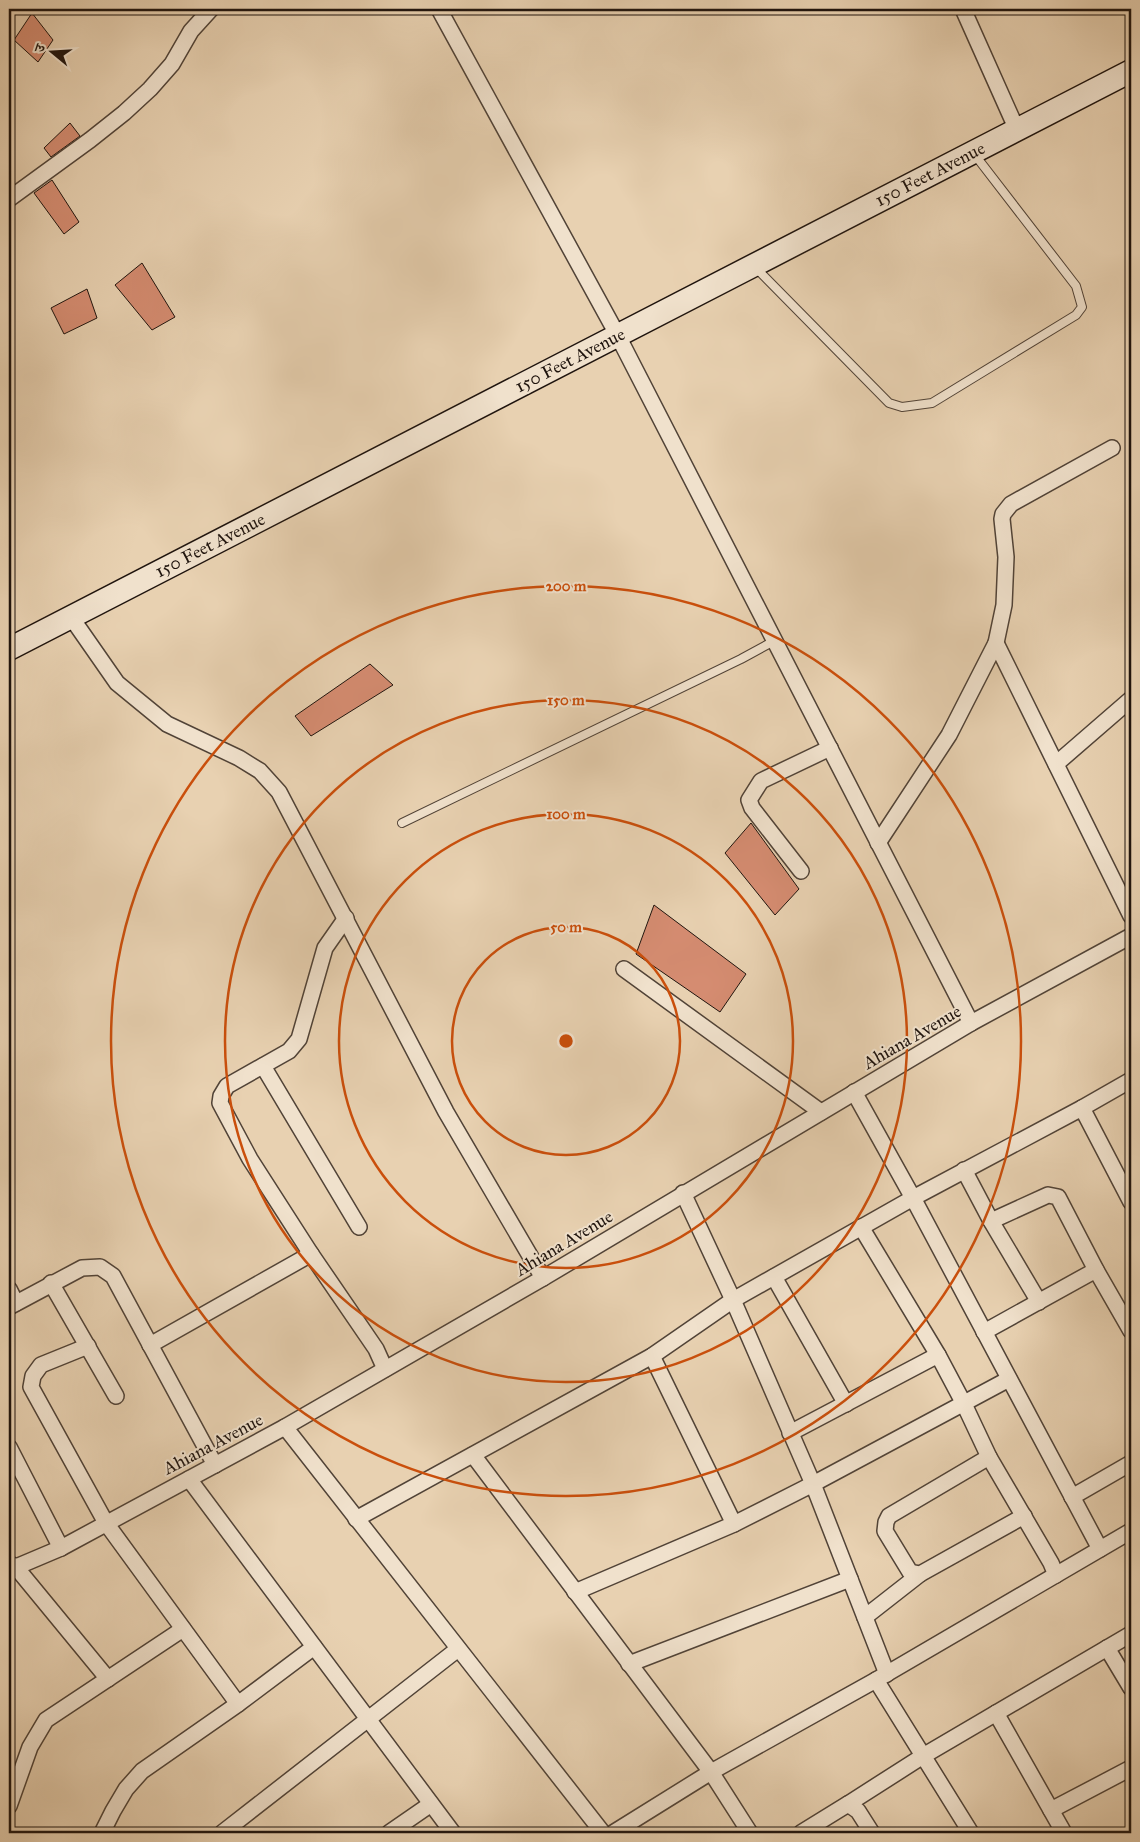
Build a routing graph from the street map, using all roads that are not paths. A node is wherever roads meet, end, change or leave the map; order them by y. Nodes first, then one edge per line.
1 (211, 9) edge
2 (439, 9) edge
3 (963, 9) edge
4 (1131, 71) edge
5 (1017, 130) junction
6 (973, 152) junction
7 (9, 199) edge
8 (753, 266) junction
9 (618, 336) junction
10 (1112, 448) dead end
11 (70, 617) junction
12 (774, 640) junction
13 (996, 643) junction
14 (9, 649) edge
15 (1131, 699) edge
16 (830, 748) junction
17 (1056, 764) junction
18 (402, 823) dead end
19 (878, 843) junction
20 (801, 871) dead end
21 (1131, 916) edge
22 (346, 918) junction
23 (1131, 936) edge
24 (624, 970) dead end
25 (971, 1024) junction
26 (263, 1066) junction
27 (1131, 1080) edge
28 (854, 1092) junction
29 (1082, 1108) junction
30 (821, 1112) junction
31 (964, 1170) junction
32 (683, 1193) junction
33 (913, 1198) junction
34 (1131, 1202) edge
35 (991, 1221) junction
36 (360, 1227) dead end
37 (861, 1227) junction
38 (311, 1254) junction
39 (1096, 1270) junction
40 (774, 1276) junction
41 (543, 1278) junction
42 (51, 1283) junction
43 (11, 1300) edge
44 (733, 1300) junction
45 (1039, 1302) junction
46 (1131, 1331) edge
47 (984, 1332) junction
48 (150, 1345) junction
49 (88, 1346) junction
50 (938, 1355) junction
51 (652, 1356) junction
52 (385, 1368) junction
53 (1009, 1379) junction
54 (116, 1396) dead end
55 (846, 1404) junction
56 (964, 1404) junction
57 (285, 1427) junction
58 (790, 1433) junction
59 (9, 1447) edge
60 (473, 1456) junction
61 (989, 1457) junction
62 (1131, 1462) edge
63 (215, 1465) junction
64 (189, 1479) junction
65 (813, 1484) junction
66 (1072, 1497) junction
67 (1024, 1516) junction
68 (356, 1519) junction
69 (106, 1523) junction
70 (734, 1524) junction
71 (1131, 1531) edge
72 (61, 1548) junction
73 (1100, 1549) junction
74 (11, 1567) edge
75 (920, 1574) junction
76 (1056, 1575) junction
77 (850, 1579) junction
78 (575, 1592) junction
79 (865, 1617) junction
80 (183, 1629) junction
81 (1131, 1634) edge
82 (314, 1647) junction
83 (1107, 1648) junction
84 (458, 1649) junction
85 (629, 1664) junction
86 (882, 1677) junction
87 (108, 1679) junction
88 (1131, 1688) edge
89 (238, 1704) junction
90 (996, 1713) junction
91 (368, 1720) junction
92 (923, 1756) junction
93 (1131, 1768) edge
94 (711, 1772) junction
95 (431, 1804) junction
96 (848, 1804) junction
97 (9, 1806) edge
98 (1051, 1810) junction
99 (448, 1831) edge
100 (102, 1833) edge
101 (222, 1833) edge
102 (389, 1833) edge
103 (603, 1833) edge
104 (613, 1833) edge
105 (750, 1833) edge
106 (800, 1833) edge
107 (872, 1833) edge
108 (971, 1833) edge
109 (1064, 1833) edge

1 - 7 street
2 - 9 street
3 - 5 street
4 - 5 street, 150 Feet Avenue
5 - 6 street, 150 Feet Avenue
6 - 8 street, 150 Feet Avenue
6 - 8 lane
8 - 9 street, 150 Feet Avenue
9 - 11 street, 150 Feet Avenue
9 - 12 street
10 - 13 street
11 - 14 street, 150 Feet Avenue
11 - 22 street
12 - 16 street
12 - 18 lane
13 - 17 street
13 - 19 street
15 - 17 street
16 - 19 street
16 - 20 street
17 - 21 street
19 - 25 street
22 - 26 street
22 - 41 street
23 - 25 street, Ahiana Avenue
24 - 30 street
25 - 28 street, Ahiana Avenue
26 - 36 street
26 - 38 street
27 - 29 street
28 - 30 street, Ahiana Avenue
28 - 33 street
29 - 31 street
29 - 34 street
30 - 32 street, Ahiana Avenue
31 - 33 street
31 - 35 street
32 - 41 street, Ahiana Avenue
32 - 44 street
33 - 37 street
33 - 47 street
35 - 39 street
35 - 45 street
37 - 40 street
37 - 50 street
38 - 48 street
38 - 52 street
39 - 45 street
39 - 46 street
40 - 44 street
40 - 55 street
41 - 52 street, Ahiana Avenue
42 - 43 street
42 - 48 street
42 - 49 street
44 - 51 street
44 - 58 street
45 - 47 street
47 - 53 street
48 - 63 street
49 - 54 street
49 - 69 street
50 - 55 street
50 - 56 street
51 - 60 street
51 - 70 street
52 - 57 street, Ahiana Avenue
53 - 56 street
53 - 66 street
55 - 58 street
56 - 61 street
56 - 65 street
57 - 63 street, Ahiana Avenue
57 - 68 street
58 - 65 street
59 - 72 street
60 - 68 street
60 - 78 street
61 - 67 street
61 - 75 street
62 - 66 street
63 - 64 street, Ahiana Avenue
64 - 69 street, Ahiana Avenue
64 - 82 street
65 - 70 street
65 - 77 street
66 - 73 street
67 - 75 street
67 - 76 street
68 - 84 street
69 - 72 street, Ahiana Avenue
69 - 80 street
70 - 78 street
71 - 73 street
72 - 74 street, Ahiana Avenue
73 - 76 street
74 - 87 street
75 - 79 street
76 - 86 street
77 - 79 street
77 - 85 street
78 - 85 street
79 - 86 street
80 - 87 street
80 - 89 street
81 - 83 street
82 - 89 street
82 - 91 street
83 - 88 street
83 - 90 street
84 - 91 street
84 - 103 street
85 - 94 street
86 - 92 street
86 - 94 street
87 - 97 street
89 - 100 street
90 - 92 street
90 - 98 street
91 - 95 street
91 - 101 street
92 - 96 street
92 - 108 street
93 - 98 street
94 - 104 street
94 - 105 street
95 - 99 street
95 - 102 street
96 - 106 street
96 - 107 street
98 - 109 street

